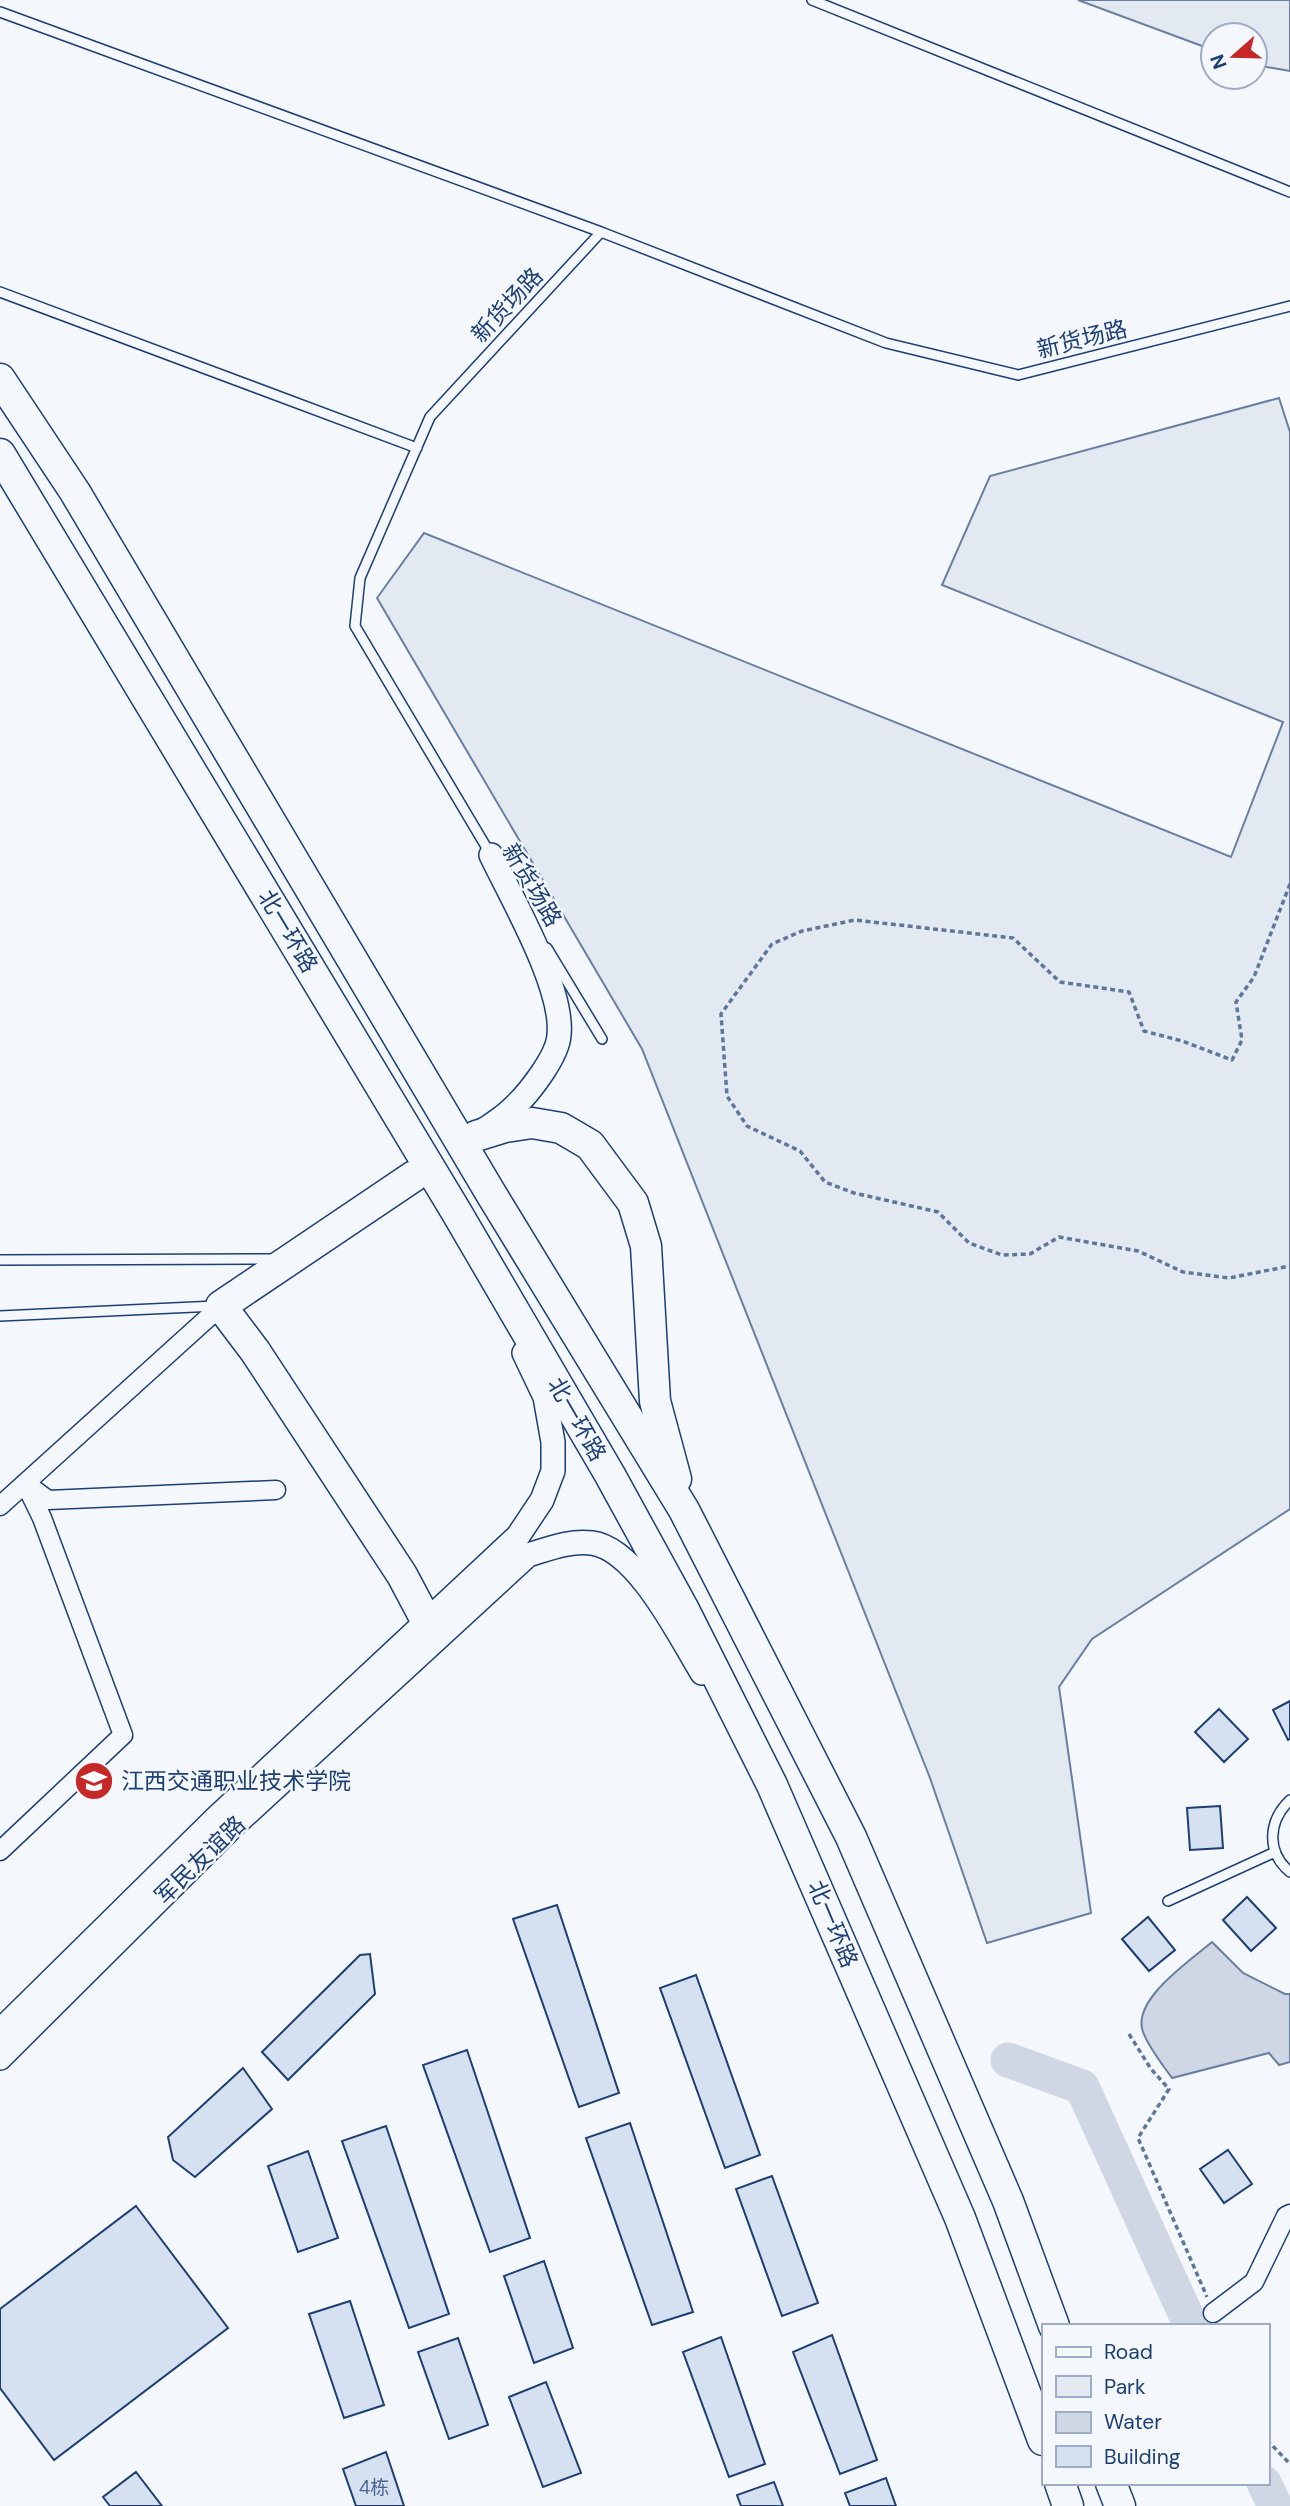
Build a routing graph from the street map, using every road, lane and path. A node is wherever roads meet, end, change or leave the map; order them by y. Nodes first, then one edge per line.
1 (812, 0) edge
2 (0, 12) edge
3 (1290, 192) edge
4 (601, 232) junction
5 (0, 292) edge
6 (1290, 306) edge
7 (0, 379) edge
8 (417, 447) junction
9 (0, 454) edge
10 (491, 855) junction
11 (1290, 884) edge
12 (602, 1040) dead end
13 (476, 1136) joint
14 (414, 1176) tunnel mouth
15 (457, 1213) junction
16 (292, 1259) junction
17 (0, 1260) edge
18 (1290, 1266) edge
19 (221, 1306) junction
20 (0, 1316) edge
21 (25, 1483) junction
22 (276, 1490) dead end
23 (0, 1506) edge
24 (684, 1510) junction
25 (432, 1631) junction
26 (772, 1785) junction
27 (1290, 1800) edge
28 (0, 1851) edge
29 (1275, 1852) junction
30 (1290, 1872) edge
31 (1168, 1901) dead end
32 (0, 2031) edge
33 (1129, 2034) dead end
34 (0, 2058) edge
35 (1290, 2214) edge
36 (1213, 2313) joint
37 (1053, 2324) edge
38 (1042, 2437) edge
39 (1269, 2442) edge
40 (1290, 2463) edge
41 (1061, 2485) edge
42 (1112, 2485) edge
43 (1068, 2506) edge
44 (1120, 2506) edge

1 - 3 lane
2 - 4 lane
4 - 6 lane, 新货场路
4 - 8 lane, 新货场路
5 - 8 lane
7 - 24 highway, 北一环路
8 - 10 lane, 新货场路
9 - 15 highway, 北一环路
10 - 12 lane, 新货场路
10 - 13 street
11 - 18 path
13 - 24 highway
14 - 16 highway
15 - 25 street
15 - 26 highway, 北一环路
16 - 17 lane
16 - 19 highway
19 - 20 lane
19 - 21 street
19 - 25 highway
21 - 22 street
21 - 23 street
21 - 28 street
24 - 37 highway, 北一环路
25 - 26 street
25 - 32 street, 军民友谊路
25 - 34 street, 军民友谊路
26 - 38 highway, 北一环路
27 - 29 lane
29 - 30 lane
29 - 31 lane
33 - 36 path
35 - 36 street
39 - 40 path
41 - 43 highway
42 - 44 highway

